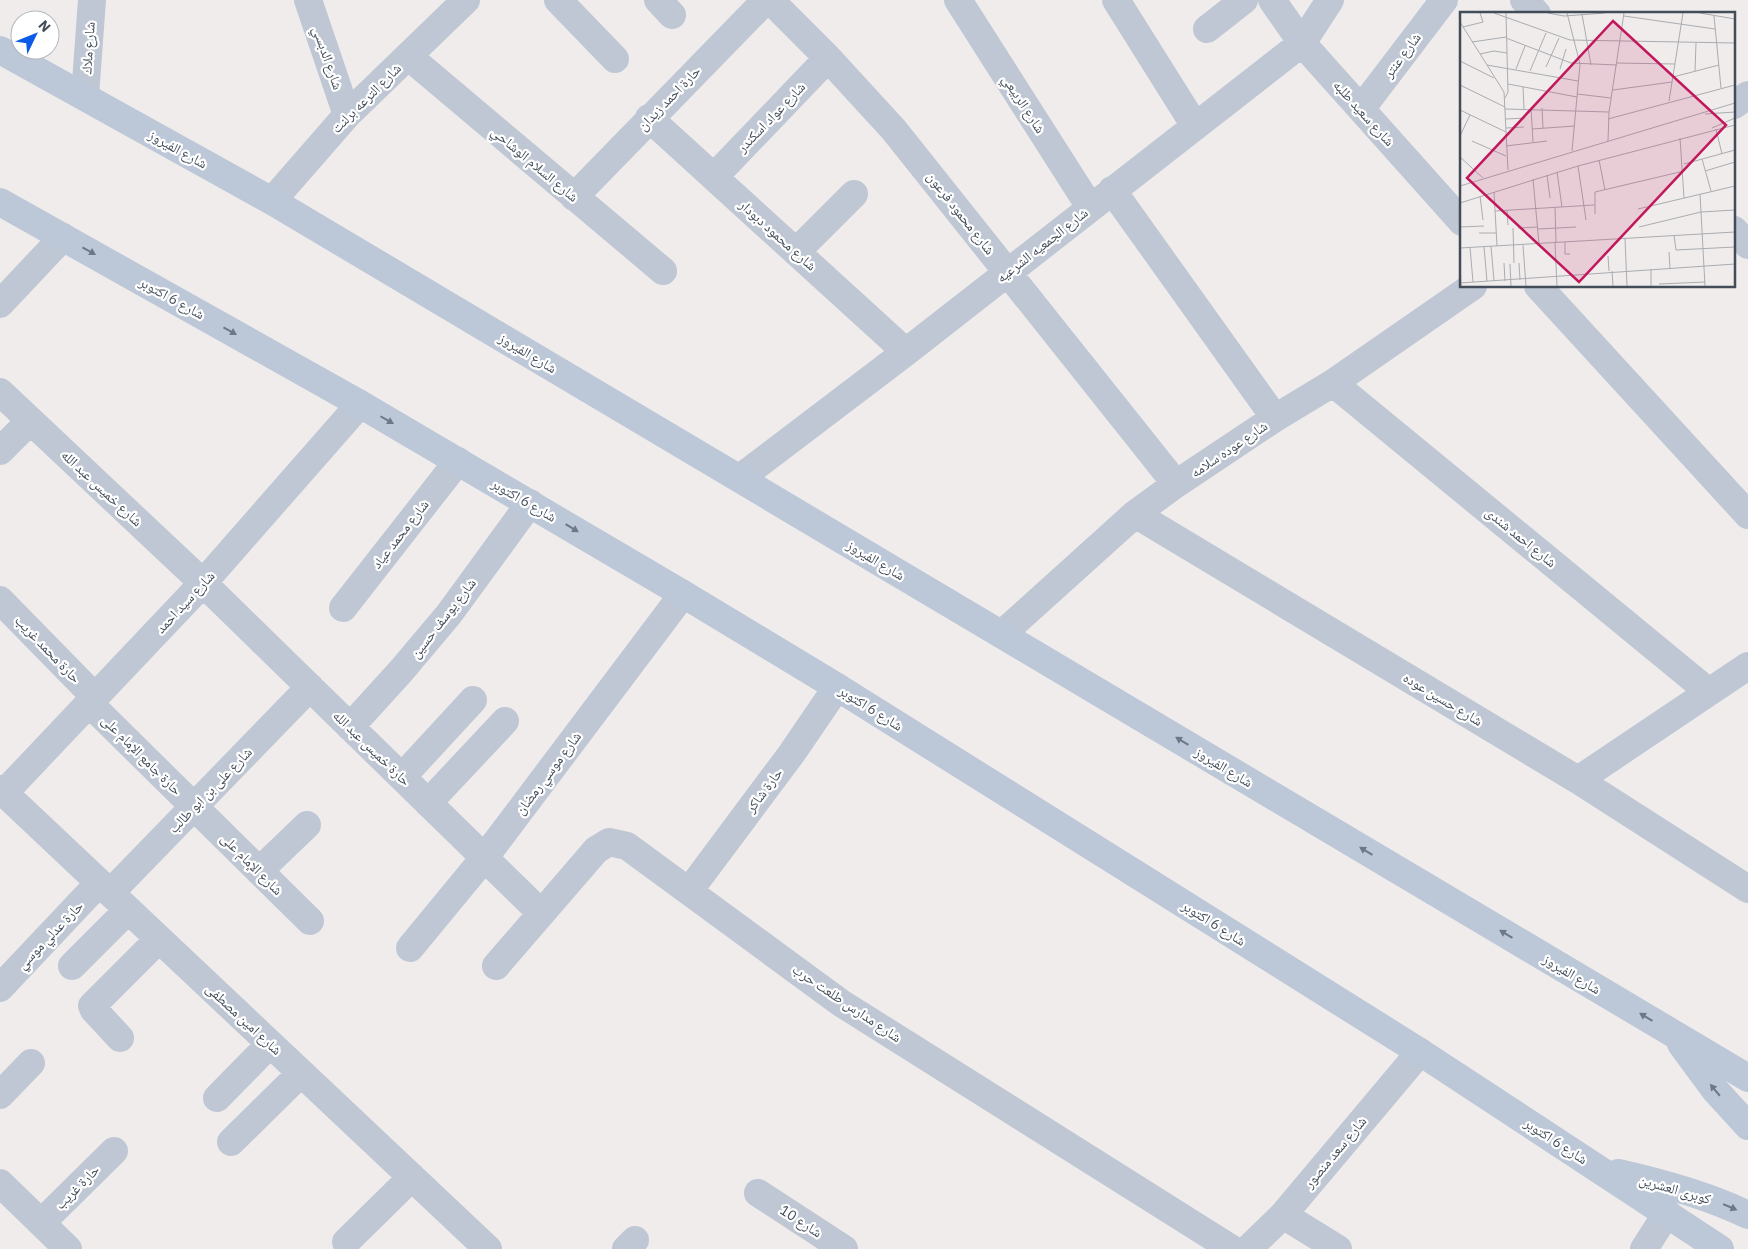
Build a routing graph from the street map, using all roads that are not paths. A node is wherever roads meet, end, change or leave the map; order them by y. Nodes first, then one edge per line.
1 (92, 0) edge
2 (308, 0) edge
3 (466, 0) edge
4 (558, 0) edge
5 (766, 0) edge
6 (770, 0) edge
7 (958, 0) edge
8 (1116, 0) edge
9 (1244, 0) edge
10 (1272, 0) edge
11 (1330, 0) edge
12 (1444, 0) edge
13 (1524, 0) edge
14 (1535, 12) edge
15 (1207, 28) dead end
16 (1302, 44) junction
17 (0, 50) edge
18 (408, 56) junction
19 (828, 58) junction
20 (615, 59) dead end
21 (1748, 95) edge
22 (85, 96) junction
23 (1736, 103) edge
24 (1361, 109) junction
25 (347, 115) junction
26 (649, 118) junction
27 (1195, 126) junction
28 (714, 177) junction
29 (1112, 190) junction
30 (854, 194) dead end
31 (574, 197) junction
32 (272, 201) junction
33 (0, 202) edge
34 (1090, 207) junction
35 (1460, 220) edge
36 (1736, 232) edge
37 (63, 237) junction
38 (1748, 245) edge
39 (796, 252) junction
40 (663, 271) dead end
41 (1008, 272) junction
42 (1470, 288) edge
43 (1540, 288) edge
44 (0, 304) edge
45 (906, 352) junction
46 (1333, 383) junction
47 (0, 392) edge
48 (360, 404) junction
49 (1275, 418) junction
50 (30, 420) junction
51 (0, 451) edge
52 (458, 461) junction
53 (740, 478) junction
54 (1176, 484) junction
55 (530, 503) junction
56 (1135, 514) junction
57 (1748, 514) edge
58 (203, 583) junction
59 (683, 594) junction
60 (0, 600) edge
61 (343, 608) dead end
62 (1002, 634) junction
63 (1746, 669) edge
64 (310, 687) junction
65 (837, 687) junction
66 (1709, 692) junction
67 (92, 700) junction
68 (473, 700) dead end
69 (505, 721) dead end
70 (350, 727) junction
71 (402, 777) junction
72 (1578, 780) junction
73 (2, 791) edge
74 (428, 803) junction
75 (194, 807) junction
76 (306, 825) dead end
77 (485, 858) junction
78 (259, 871) junction
79 (1748, 889) edge
80 (689, 891) junction
81 (112, 896) junction
82 (541, 913) junction
83 (310, 921) dead end
84 (159, 939) junction
85 (410, 948) dead end
86 (72, 966) dead end
87 (496, 966) dead end
88 (0, 988) edge
89 (1673, 1034) junction
90 (120, 1038) dead end
91 (270, 1044) junction
92 (1420, 1052) junction
93 (32, 1063) dead end
94 (301, 1073) junction
95 (1748, 1078) edge
96 (0, 1095) edge
97 (217, 1098) dead end
98 (1748, 1126) edge
99 (231, 1142) dead end
100 (114, 1151) dead end
101 (1599, 1169) junction
102 (412, 1177) junction
103 (758, 1192) dead end
104 (5, 1199) edge
105 (1667, 1212) junction
106 (1283, 1215) junction
107 (1748, 1215) edge
108 (41, 1222) junction
109 (346, 1242) dead end
110 (68, 1249) edge
111 (488, 1249) edge
112 (844, 1249) edge
113 (1232, 1249) edge
114 (1248, 1249) edge
115 (1338, 1249) edge
116 (1644, 1249) edge
117 (1720, 1249) edge

1 - 22 street, شارع ملاك
2 - 25 street, شارع الدبسي
3 - 18 street, شارع الترعه برلنت
4 - 20 street
5 - 26 street, حارة احمد زيدان
6 - 19 street, شارع محمود فرعون
7 - 34 street, شارع الربيعي
8 - 27 street
9 - 15 street
10 - 16 street, شارع سعيد طلبه
11 - 16 street, شارع الجمعيه الشرعيه
12 - 24 street, شارع عنتر
13 - 14 street
16 - 24 street, شارع سعيد طلبه
16 - 27 street, شارع الجمعيه الشرعيه
17 - 22 main road, شارع الفيروز
18 - 25 street, شارع الترعه برلنت
18 - 31 street, شارع السلام الوشاحي
19 - 28 street, شارع عواد اسكندر
19 - 41 street, شارع محمود فرعون
21 - 23 street
22 - 32 main road, شارع الفيروز
24 - 35 street, شارع سعيد طلبه
25 - 32 street, شارع الترعه برلنت
26 - 28 street, شارع محمود دبودار
26 - 31 street, حارة احمد زيدان
27 - 29 street, شارع الجمعيه الشرعيه
28 - 39 street, شارع محمود دبودار
29 - 34 street, شارع الجمعيه الشرعيه
29 - 49 street
30 - 39 street
31 - 40 street, شارع السلام الوشاحي
32 - 53 main road, شارع الفيروز
33 - 37 main road, شارع 6 اكتوبر
34 - 41 street, شارع الجمعيه الشرعيه
36 - 38 street
37 - 44 street
37 -> 48 main road, شارع 6 اكتوبر
39 - 45 street, شارع محمود دبودار
41 - 45 street, شارع الجمعيه الشرعيه
41 - 54 street, شارع محمود فرعون
42 - 46 street, شارع عوده سلامه
43 - 57 street
45 - 53 street, شارع الجمعيه الشرعيه
46 - 49 street, شارع عوده سلامه
46 - 66 street, شارع احمد شندى
47 - 50 street, شارع خميس عبد الله
48 -> 52 main road, شارع 6 اكتوبر
48 - 58 street, شارع سيد احمد
49 - 54 street, شارع عوده سلامه
50 - 51 street
50 - 58 street, شارع خميس عبد الله
52 - 55 main road, شارع 6 اكتوبر
52 - 61 street, شارع محمد عياد
53 - 62 main road, شارع الفيروز
54 - 56 street, شارع عوده سلامه
55 -> 59 main road, شارع 6 اكتوبر
55 - 70 street, شارع يوسف حسين
56 - 62 street, شارع عوده سلامه
56 - 72 street, شارع حسين عوده
58 - 64 street, حارة خميس عبد الله
58 - 67 street, شارع سيد احمد
59 - 65 main road, شارع 6 اكتوبر
59 - 77 street, شارع موسي رمضان
60 - 67 street, حارة محمد غريب
89 -> 62 main road, شارع الفيروز
63 - 66 street
64 - 70 street, حارة خميس عبد الله
64 - 75 street, شارع على بن ابو طالب
65 - 80 street, حارة شاكر
65 - 92 main road, شارع 6 اكتوبر
66 - 72 street
67 - 73 street, شارع سيد احمد
67 - 75 street, حارة جامع الإمام على
68 - 71 street
69 - 74 street
70 - 71 street, حارة خميس عبد الله
71 - 74 street, حارة خميس عبد الله
72 - 79 street, شارع حسين عوده
73 - 81 street, شارع امين مصطفى
74 - 77 street, حارة خميس عبد الله
75 - 78 street, شارع الإمام على
75 - 81 street, شارع على بن ابو طالب
76 - 78 street
77 - 82 street, حارة خميس عبد الله
77 - 85 street, شارع موسي رمضان
78 - 83 street, شارع الإمام على
80 - 82 street, شارع مدارس طلعت حرب
80 - 113 street, شارع مدارس طلعت حرب
81 - 84 street, شارع امين مصطفى
81 - 86 street
81 - 88 street, حارة عدلي موسي
82 - 87 street, شارع مدارس طلعت حرب
84 - 90 street
84 - 91 street, شارع امين مصطفى
89 - 95 main road, شارع الفيروز
98 -> 89 main road
91 - 94 street, شارع امين مصطفى
91 - 97 street
92 - 101 main road, شارع 6 اكتوبر
92 - 106 street, شارع سعد منصور
93 - 96 street
94 - 99 street
94 - 102 street, شارع امين مصطفى
100 - 108 street, حارة غريب
101 - 105 main road, شارع 6 اكتوبر
101 -> 107 main road, كوبرى العشرين
102 - 109 street
102 - 111 street, شارع امين مصطفى
103 - 112 street, شارع 10
104 - 108 street
105 - 116 street
105 - 117 main road, شارع 6 اكتوبر
106 - 114 street, شارع سعد منصور
106 - 115 street
108 - 110 street

